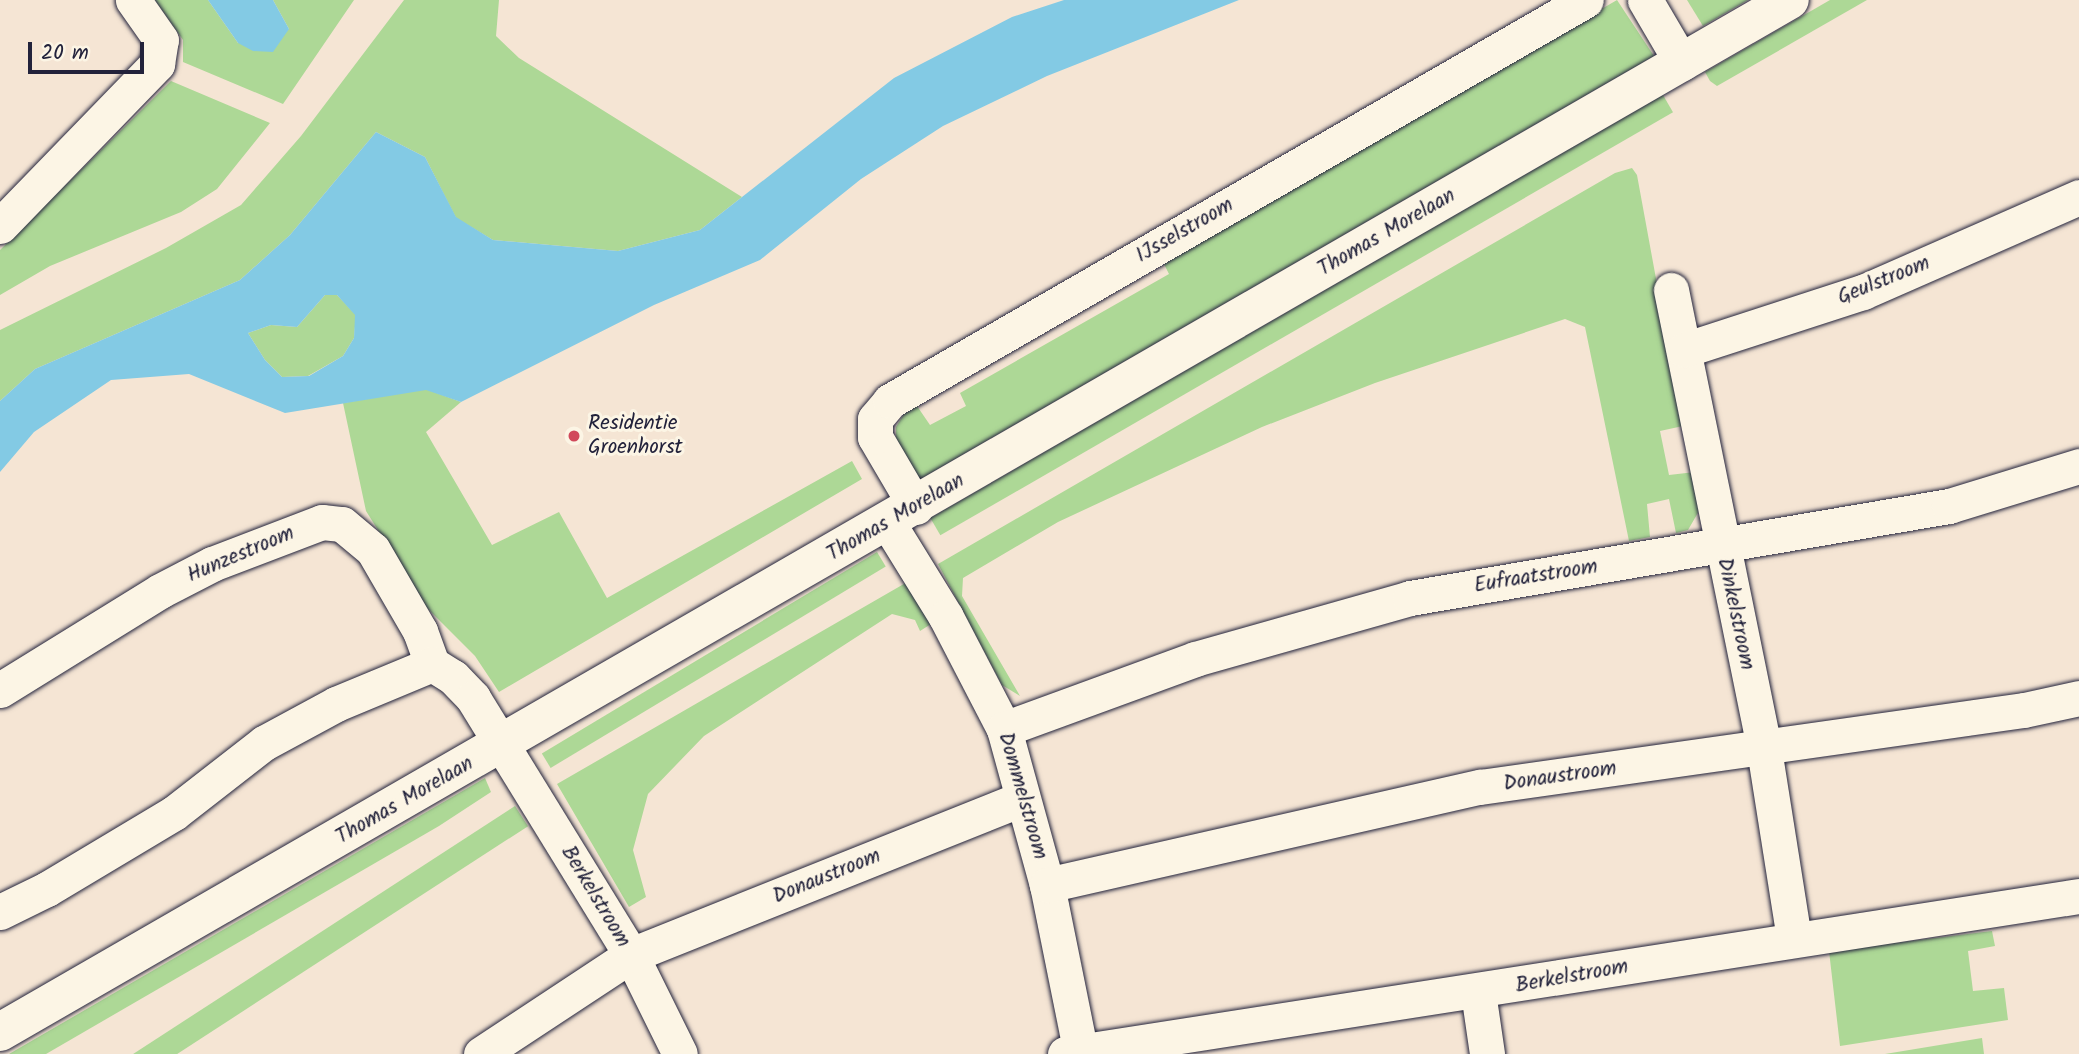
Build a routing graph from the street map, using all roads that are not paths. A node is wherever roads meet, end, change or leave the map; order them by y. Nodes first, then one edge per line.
1 (133, 0) edge
2 (1586, 0) edge
3 (1644, 0) edge
4 (1790, 0) edge
5 (1682, 63) junction
6 (2079, 197) edge
7 (0, 226) edge
8 (1671, 290) dead end
9 (1684, 350) junction
10 (2079, 466) edge
11 (902, 515) junction
12 (1721, 547) junction
13 (432, 664) junction
14 (0, 691) edge
15 (2079, 698) edge
16 (1004, 729) junction
17 (502, 745) junction
18 (1764, 749) junction
19 (1022, 800) junction
20 (1047, 885) junction
21 (2079, 896) edge
22 (0, 912) edge
23 (1794, 939) junction
24 (631, 955) junction
25 (1478, 992) junction
26 (0, 1032) edge
27 (1076, 1053) edge
28 (481, 1054) edge
29 (680, 1054) edge
30 (1488, 1054) edge

1 - 7 street
2 - 11 street, IJsselstroom
3 - 5 street
4 - 5 street, Thomas Morelaan
5 - 11 street, Thomas Morelaan
6 - 9 street, Geulstroom
8 - 9 street, Dinkelstroom
9 - 12 street, Dinkelstroom
10 - 12 street, Eufraatstroom
11 - 16 street, Dommelstroom
11 - 17 street, Thomas Morelaan
12 - 16 street, Eufraatstroom
12 - 18 street, Dinkelstroom
13 - 14 street, Hunzestroom
13 - 17 street
13 - 22 street
15 - 18 street, Donaustroom
16 - 19 street, Dommelstroom
17 - 24 street, Berkelstroom
17 - 26 street, Thomas Morelaan
18 - 20 street, Donaustroom
18 - 23 street, Dinkelstroom
19 - 20 street, Dommelstroom
19 - 24 street, Donaustroom
20 - 27 street, Dommelstroom
21 - 23 street, Berkelstroom
23 - 25 street, Berkelstroom
24 - 28 street, Donaustroom
24 - 29 street, Berkelstroom
25 - 27 street, Berkelstroom
25 - 30 street

